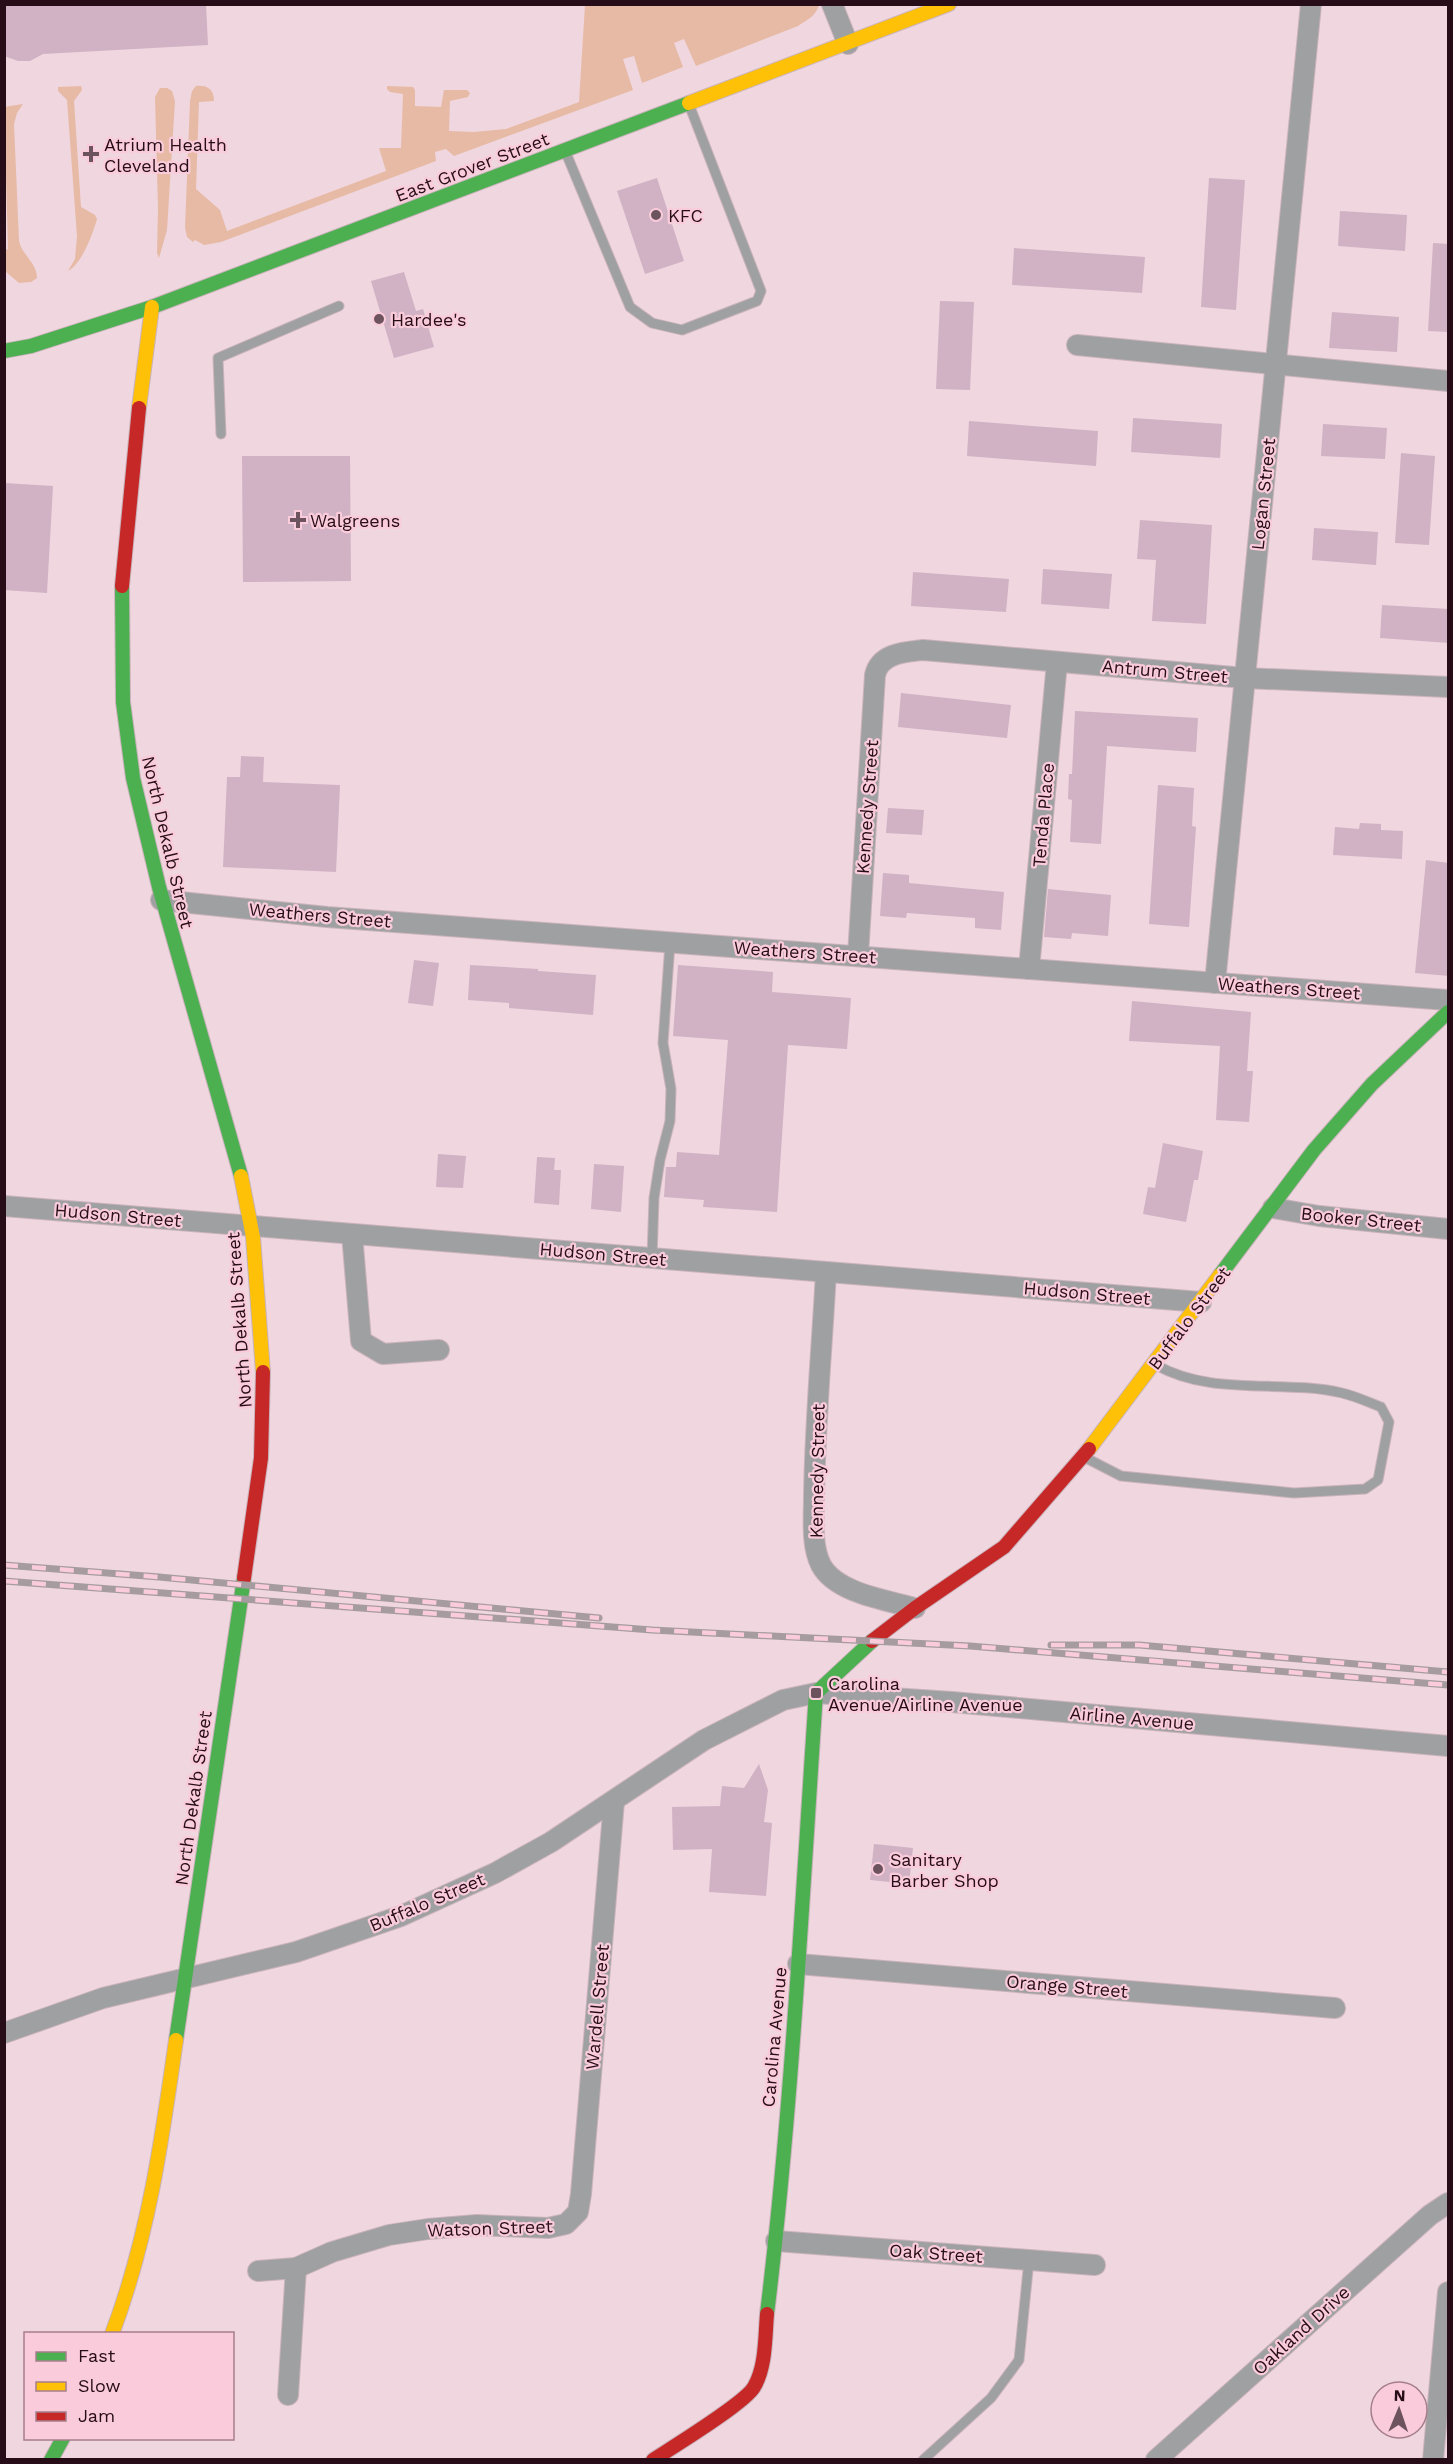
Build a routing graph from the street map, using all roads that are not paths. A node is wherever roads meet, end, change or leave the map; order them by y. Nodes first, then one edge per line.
1 (832, 4) edge
2 (949, 4) edge
3 (1311, 4) edge
4 (848, 44) junction
5 (688, 104) junction
6 (565, 151) junction
7 (339, 306) dead end
8 (152, 308) junction
9 (1077, 345) dead end
10 (4, 351) edge
11 (1276, 366) junction
12 (1449, 381) edge
13 (221, 434) dead end
14 (884, 659) joint
15 (1057, 662) junction
16 (1245, 678) junction
17 (1449, 687) edge
18 (161, 900) junction
19 (670, 943) junction
20 (858, 956) junction
21 (1029, 969) junction
22 (1215, 983) junction
23 (1449, 1000) edge
24 (1449, 1012) edge
25 (4, 1206) edge
26 (1273, 1208) junction
27 (251, 1226) junction
28 (1449, 1229) edge
29 (352, 1234) junction
30 (652, 1258) junction
31 (826, 1272) junction
32 (1201, 1302) junction
33 (439, 1350) dead end
34 (1154, 1364) junction
35 (1083, 1457) junction
36 (915, 1608) junction
37 (816, 1693) junction
38 (1449, 1746) edge
39 (614, 1802) junction
40 (798, 1964) junction
41 (185, 1978) junction
42 (1335, 2008) dead end
43 (4, 2033) edge
44 (1449, 2204) edge
45 (578, 2212) joint
46 (776, 2241) junction
47 (1029, 2260) junction
48 (1095, 2265) dead end
49 (296, 2268) junction
50 (258, 2271) dead end
51 (1449, 2292) edge
52 (113, 2332) edge
53 (288, 2395) dead end
54 (62, 2440) edge
55 (51, 2460) edge
56 (653, 2460) edge
57 (922, 2460) edge
58 (1156, 2460) edge
59 (1433, 2460) edge

1 - 4 street
2 - 4 main road, East Grover Street
3 - 11 street, Logan Street
4 - 5 main road, East Grover Street
5 - 6 main road, East Grover Street
5 - 6 lane
6 - 8 main road, East Grover Street
7 - 13 lane
8 - 10 main road, East Grover Street
8 - 18 main road, North Dekalb Street
9 - 11 street
11 - 12 street
11 - 16 street, Logan Street
14 - 15 street, Antrum Street
14 - 20 street, Kennedy Street
15 - 16 street, Antrum Street
15 - 21 street, Tenda Place
16 - 17 street, Antrum Street
16 - 22 street, Logan Street
18 - 19 street, Weathers Street
18 - 27 main road, North Dekalb Street
19 - 20 street, Weathers Street
19 - 30 lane
20 - 21 street, Weathers Street
21 - 22 street, Weathers Street
22 - 23 street, Weathers Street
24 - 26 main road, Buffalo Street
25 - 27 street, Hudson Street
26 - 28 street, Booker Street
26 - 32 main road, Buffalo Street
27 - 29 street, Hudson Street
27 - 41 main road, North Dekalb Street
29 - 30 street, Hudson Street
29 - 33 street
30 - 31 street, Hudson Street
31 - 32 street, Hudson Street
31 - 36 street, Kennedy Street
32 - 34 main road, Buffalo Street
34 - 35 main road, Buffalo Street
34 - 35 lane
35 - 36 main road, Buffalo Street
36 - 37 main road
37 - 38 street, Airline Avenue
37 - 39 street, Buffalo Street
37 - 40 main road, Carolina Avenue
39 - 41 street, Buffalo Street
39 - 45 street, Wardell Street
40 - 42 street, Orange Street
40 - 46 main road, Carolina Avenue
41 - 43 street, Buffalo Street
41 - 52 main road, North Dekalb Street
44 - 58 street, Oakland Drive
45 - 49 street, Watson Street
46 - 47 street, Oak Street
46 - 56 main road, Carolina Avenue
47 - 48 street, Oak Street
47 - 57 lane
49 - 50 street, Watson Street
49 - 53 street
51 - 59 street
54 - 55 main road

